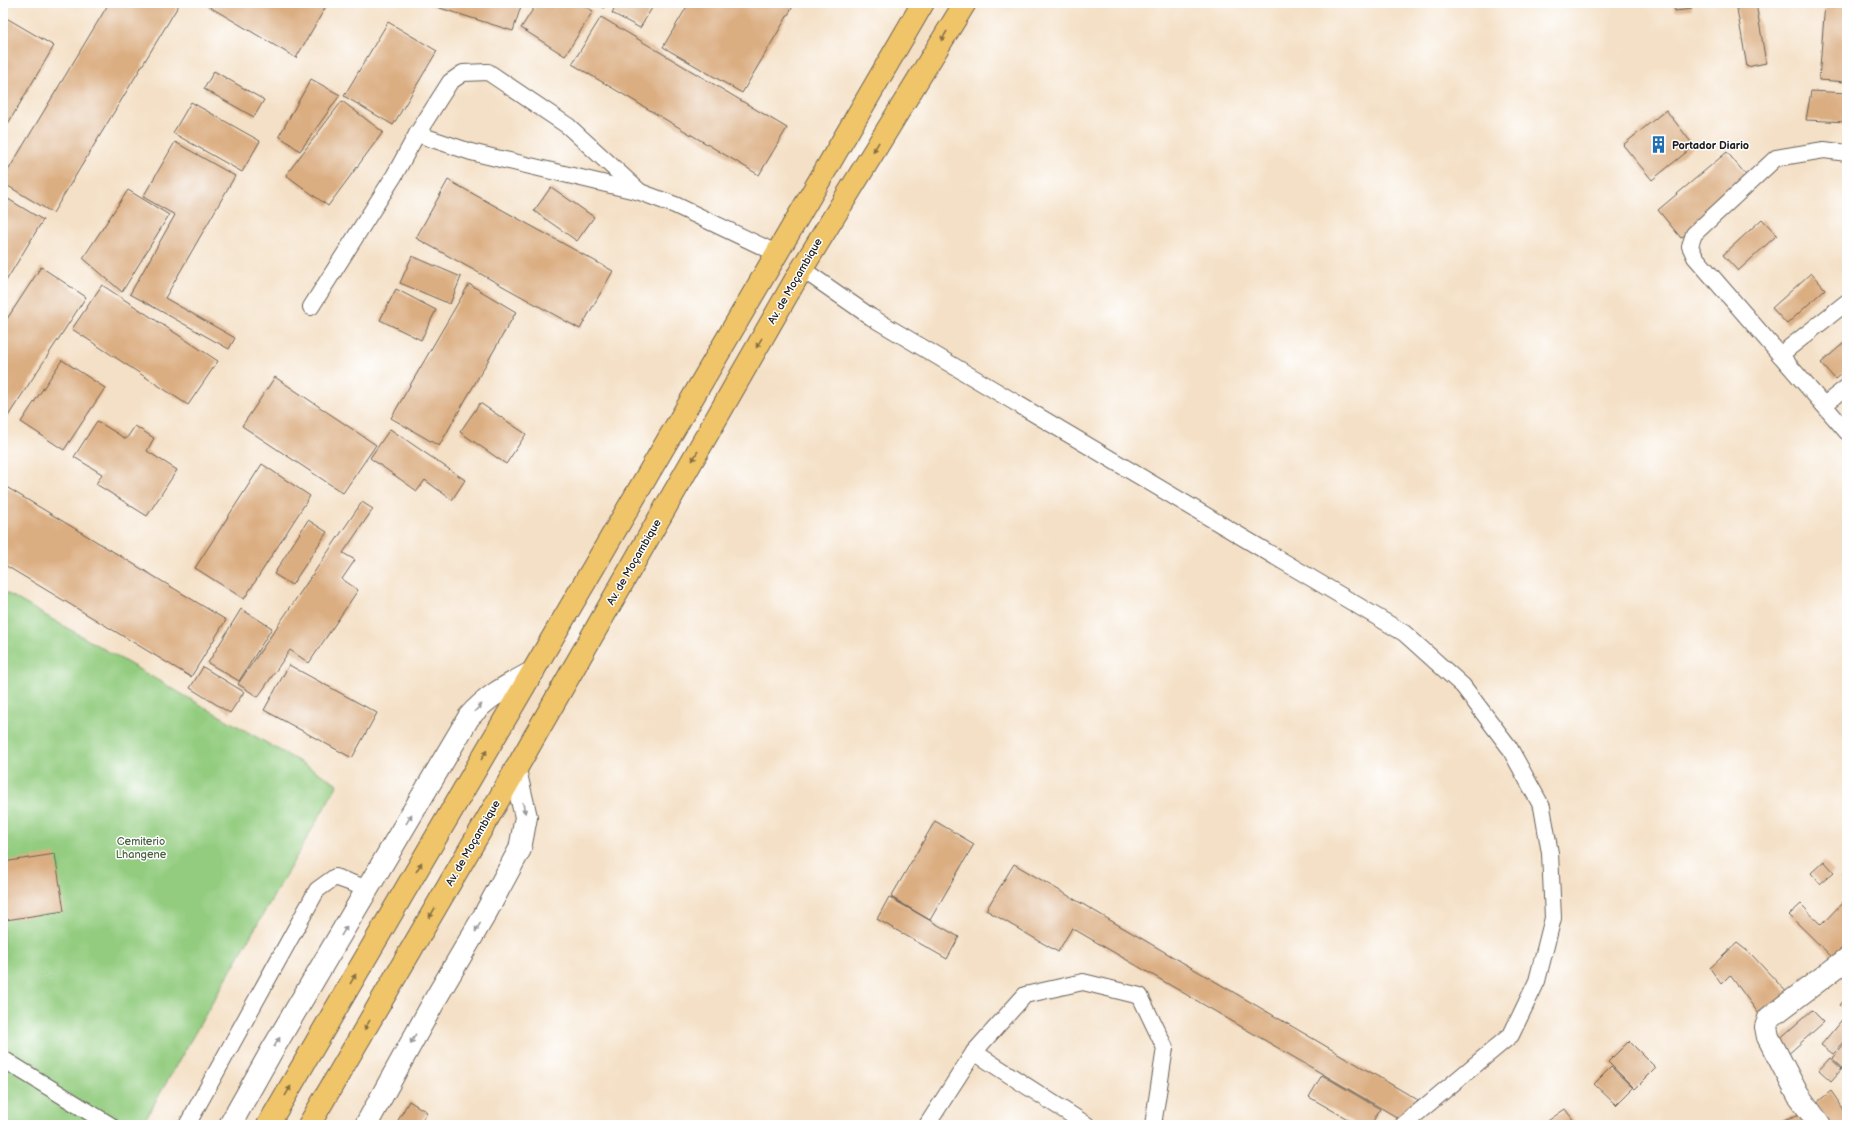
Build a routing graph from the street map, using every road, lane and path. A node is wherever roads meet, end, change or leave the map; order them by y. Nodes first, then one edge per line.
1 (923, 3) edge
2 (965, 3) edge
3 (417, 134) junction
4 (1847, 153) edge
5 (640, 192) junction
6 (776, 253) junction
7 (802, 269) junction
8 (1847, 302) edge
9 (311, 308) dead end
10 (1780, 355) junction
11 (1847, 387) edge
12 (1824, 405) junction
13 (1847, 432) edge
14 (532, 672) junction
15 (515, 770) junction
16 (368, 889) junction
17 (1847, 959) edge
18 (974, 1052) junction
19 (3, 1059) edge
20 (110, 1125) edge
21 (187, 1125) edge
22 (230, 1125) edge
23 (268, 1125) edge
24 (309, 1125) edge
25 (366, 1125) edge
26 (927, 1125) edge
27 (1087, 1125) edge
28 (1153, 1125) edge
29 (1403, 1125) edge
30 (1820, 1125) edge

1 - 6 highway
2 -> 7 highway, Av. de Moçambique
3 - 5 lane
3 - 5 lane
3 - 9 lane
4 - 10 lane
5 - 6 lane
6 - 14 highway
7 -> 15 highway, Av. de Moçambique
7 - 29 lane
8 - 10 lane
10 - 12 lane
11 - 12 lane
12 - 13 lane
16 -> 14 street
23 -> 14 highway
15 -> 24 highway, Av. de Moçambique
15 -> 25 street
16 - 21 lane
22 -> 16 street
17 - 30 street
18 - 26 lane
18 - 27 lane
18 - 28 lane
19 - 20 lane

